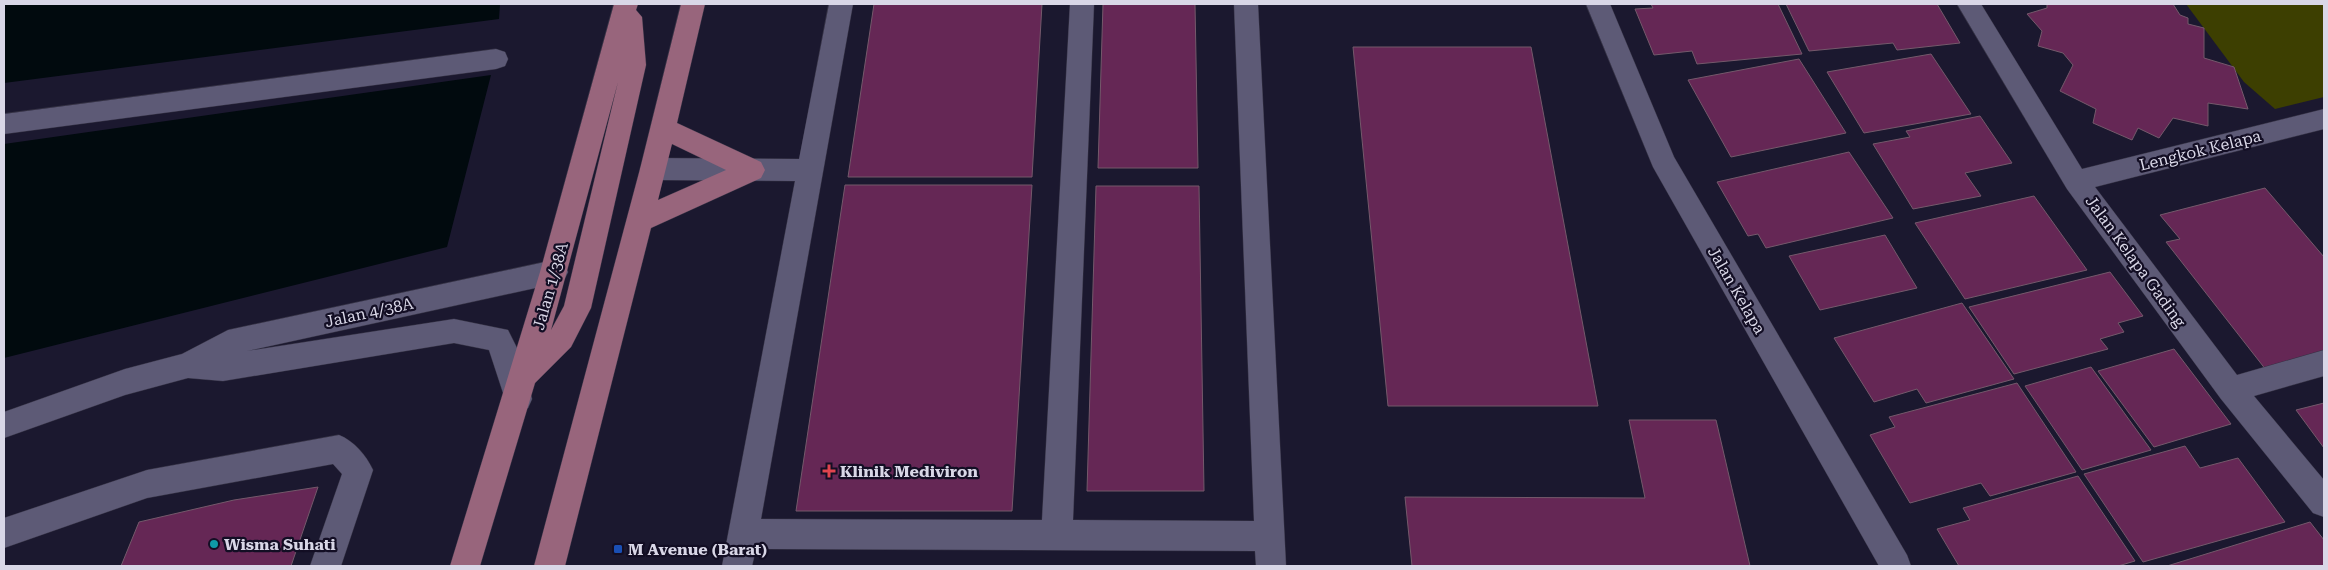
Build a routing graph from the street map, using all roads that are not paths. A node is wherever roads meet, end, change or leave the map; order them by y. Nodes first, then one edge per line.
1 (627, 4) edge
2 (694, 4) edge
3 (841, 4) edge
4 (1082, 4) edge
5 (1246, 4) edge
6 (1598, 4) edge
7 (1969, 4) edge
8 (496, 59) dead end
9 (2324, 119) edge
10 (4, 124) edge
11 (663, 128) junction
12 (610, 169) junction
13 (653, 170) junction
14 (752, 170) junction
15 (810, 170) junction
16 (2076, 181) junction
17 (639, 221) junction
18 (554, 272) junction
19 (2324, 363) edge
20 (188, 365) junction
21 (521, 388) junction
22 (2231, 390) junction
23 (4, 425) edge
24 (2324, 503) edge
25 (4, 533) edge
26 (743, 534) junction
27 (1057, 535) junction
28 (1270, 536) junction
29 (326, 566) edge
30 (465, 566) edge
31 (549, 566) edge
32 (737, 566) edge
33 (1271, 566) edge
34 (1896, 566) edge

1 - 12 main road
1 - 18 main road, Jalan 1/38A
2 - 11 main road
3 - 15 street
4 - 27 street
5 - 28 street
6 - 34 street, Jalan Kelapa
7 - 16 street, Jalan Kelapa Gading
8 - 10 street
9 - 16 street, Lengkok Kelapa
11 - 13 main road
11 - 14 main road
12 - 13 main road
12 - 21 main road
13 - 14 street
13 - 17 main road
14 - 15 street
14 - 17 main road
15 - 26 street
16 - 22 street, Jalan Kelapa Gading
17 - 31 main road
18 - 20 street, Jalan 4/38A
18 - 21 main road, Jalan 1/38A
19 - 22 street
20 - 21 street, Jalan 4/38A
20 - 23 street, Jalan 4/38A
21 - 30 main road, Jalan 1/38A
22 - 24 street, Jalan Kelapa Gading
25 - 29 street
26 - 27 street
26 - 32 street
27 - 28 street
28 - 33 street

